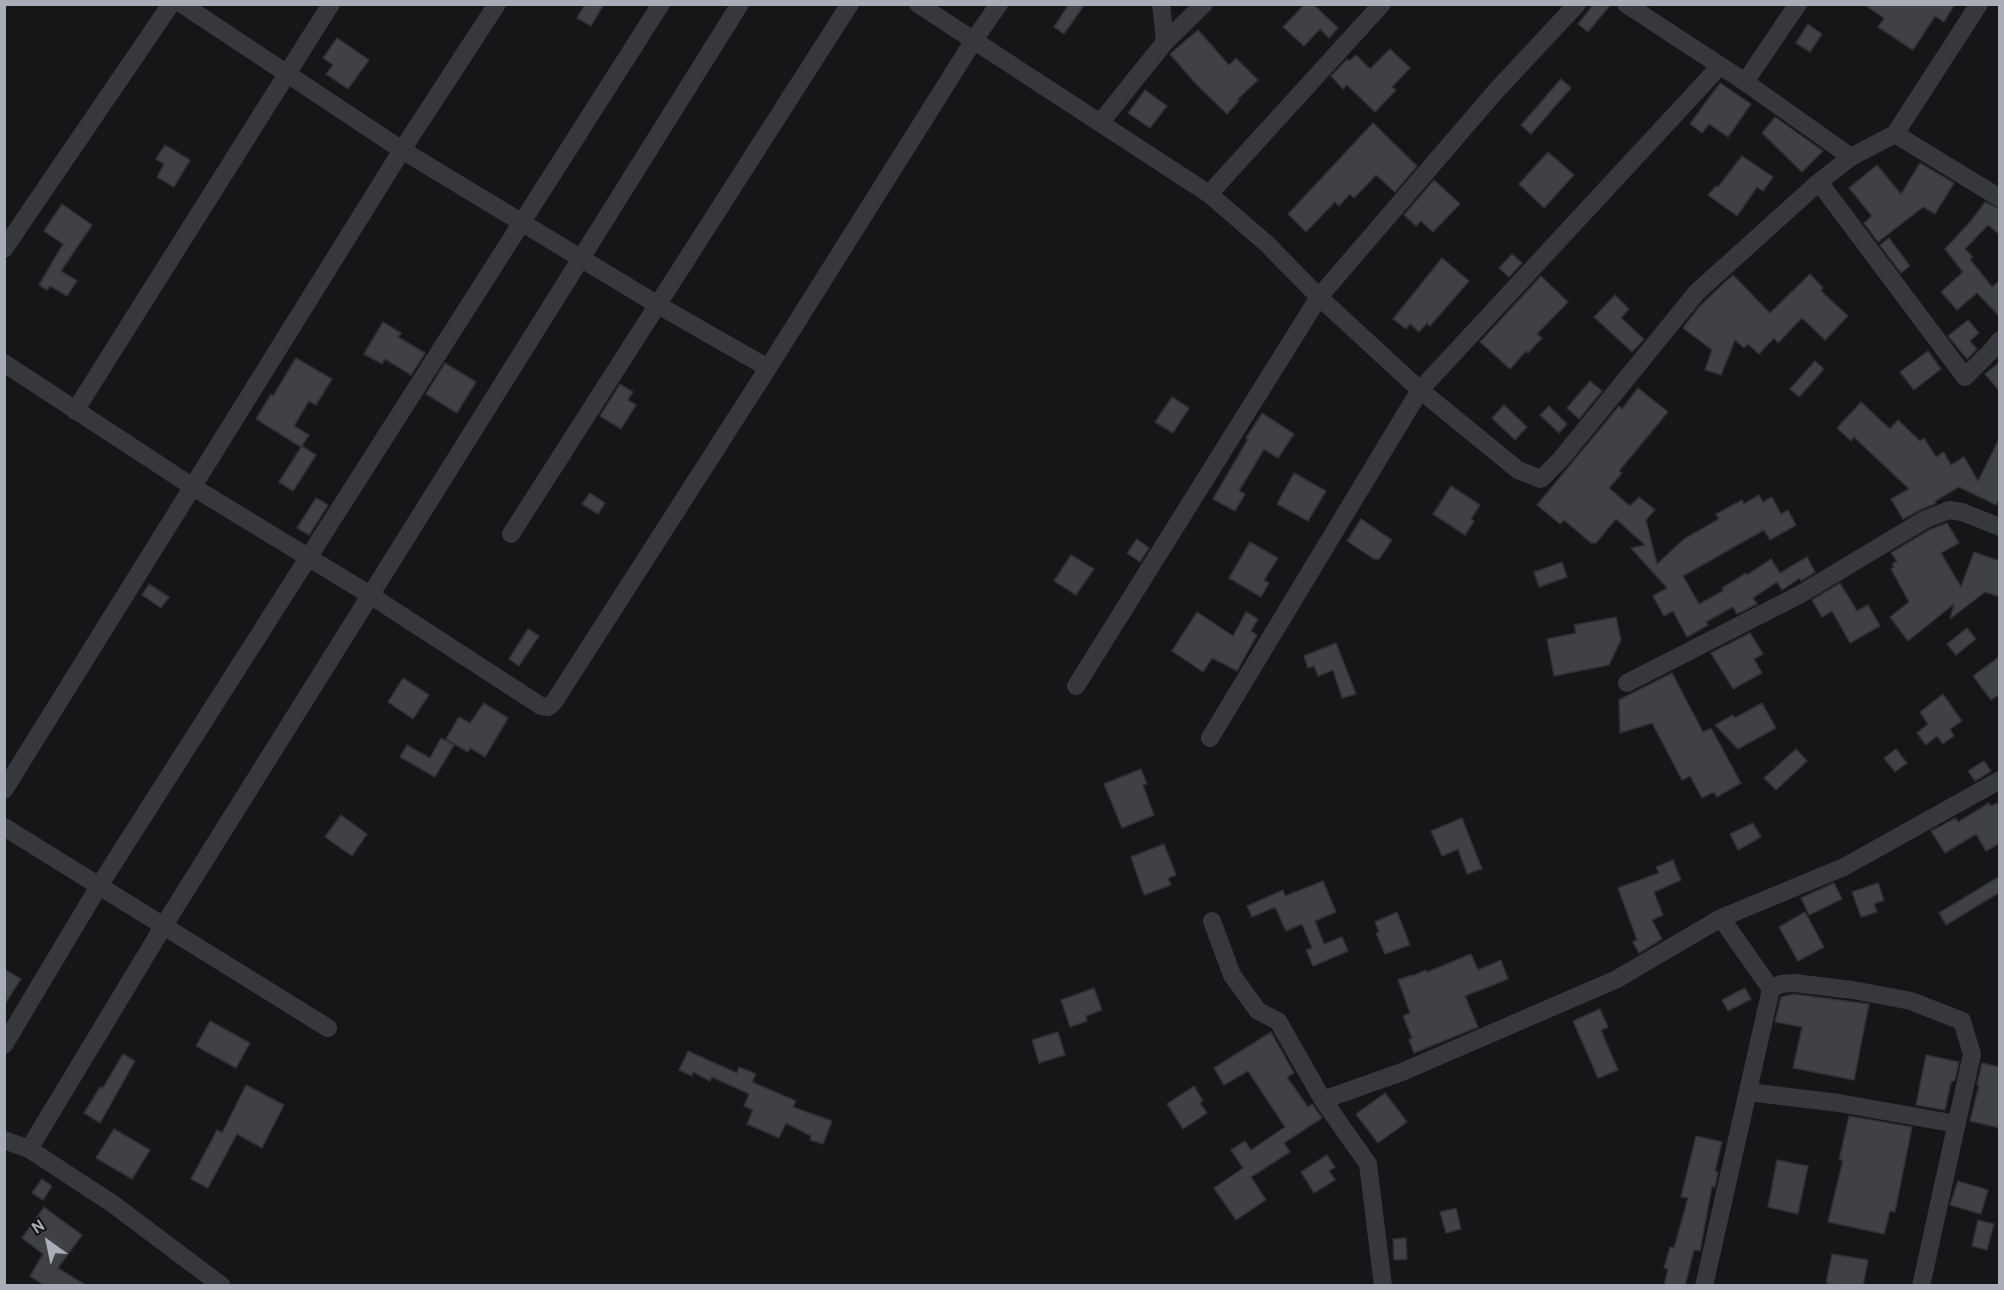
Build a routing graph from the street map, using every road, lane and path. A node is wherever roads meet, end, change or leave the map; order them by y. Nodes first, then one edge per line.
1 (171, 4) edge
2 (182, 4) edge
3 (331, 4) edge
4 (497, 4) edge
5 (661, 4) edge
6 (740, 4) edge
7 (850, 4) edge
8 (918, 4) edge
9 (999, 4) edge
10 (1161, 4) edge
11 (1204, 4) edge
12 (1382, 4) edge
13 (1577, 4) edge
14 (1798, 4) edge
15 (1979, 4) edge
16 (1630, 6) edge
17 (974, 40) junction
18 (1165, 42) junction
19 (1720, 66) junction
20 (286, 74) junction
21 (1745, 82) junction
22 (1100, 123) junction
23 (1895, 134) junction
24 (402, 150) junction
25 (1851, 157) junction
26 (1819, 182) junction
27 (1209, 194) junction
28 (2000, 198) edge
29 (520, 222) junction
30 (4, 249) edge
31 (580, 258) junction
32 (1319, 297) junction
33 (658, 305) junction
34 (2000, 340) edge
35 (4, 363) edge
36 (768, 368) junction
37 (1420, 390) junction
38 (75, 411) junction
39 (193, 487) junction
40 (2000, 527) edge
41 (511, 534) dead end
42 (309, 558) junction
43 (370, 595) junction
44 (1627, 683) dead end
45 (1076, 686) dead end
46 (1210, 738) dead end
47 (2000, 780) edge
48 (4, 790) edge
49 (4, 827) edge
50 (99, 886) junction
51 (1721, 918) junction
52 (1212, 921) dead end
53 (163, 927) junction
54 (1772, 989) junction
55 (328, 1028) dead end
56 (4, 1045) edge
57 (1748, 1092) junction
58 (1323, 1100) junction
59 (1957, 1124) junction
60 (4, 1140) edge
61 (29, 1149) junction
62 (222, 1286) edge
63 (1383, 1286) edge
64 (1704, 1286) edge
65 (1921, 1286) edge

1 - 30 street
2 - 20 street
3 - 20 street
4 - 24 street
5 - 29 street
6 - 31 street
7 - 33 street
8 - 17 street
9 - 17 street
10 - 18 street
11 - 18 street
12 - 27 street
13 - 32 street
14 - 21 street
15 - 23 street
16 - 19 street
17 - 22 street
17 - 36 street
18 - 22 street
19 - 21 street
19 - 37 street
20 - 24 street
20 - 38 street
21 - 25 street
22 - 27 street
23 - 25 street
23 - 28 street
24 - 29 street
24 - 39 street
25 - 26 street
26 - 34 street
26 - 37 street
27 - 32 street
29 - 31 street
29 - 42 street
31 - 33 street
31 - 43 street
32 - 37 street
32 - 45 street
33 - 36 street
33 - 41 street
35 - 38 street
36 - 43 street
37 - 46 street
38 - 39 street
39 - 42 street
39 - 48 street
40 - 44 street
42 - 43 street
42 - 50 street
43 - 53 street
47 - 51 street
49 - 50 street
50 - 53 street
50 - 56 street
51 - 54 street
51 - 58 street
52 - 58 street
53 - 55 street
53 - 61 street
54 - 57 street
54 - 59 street
57 - 59 street
57 - 64 street
58 - 63 street
59 - 65 street
60 - 61 street
61 - 62 street

